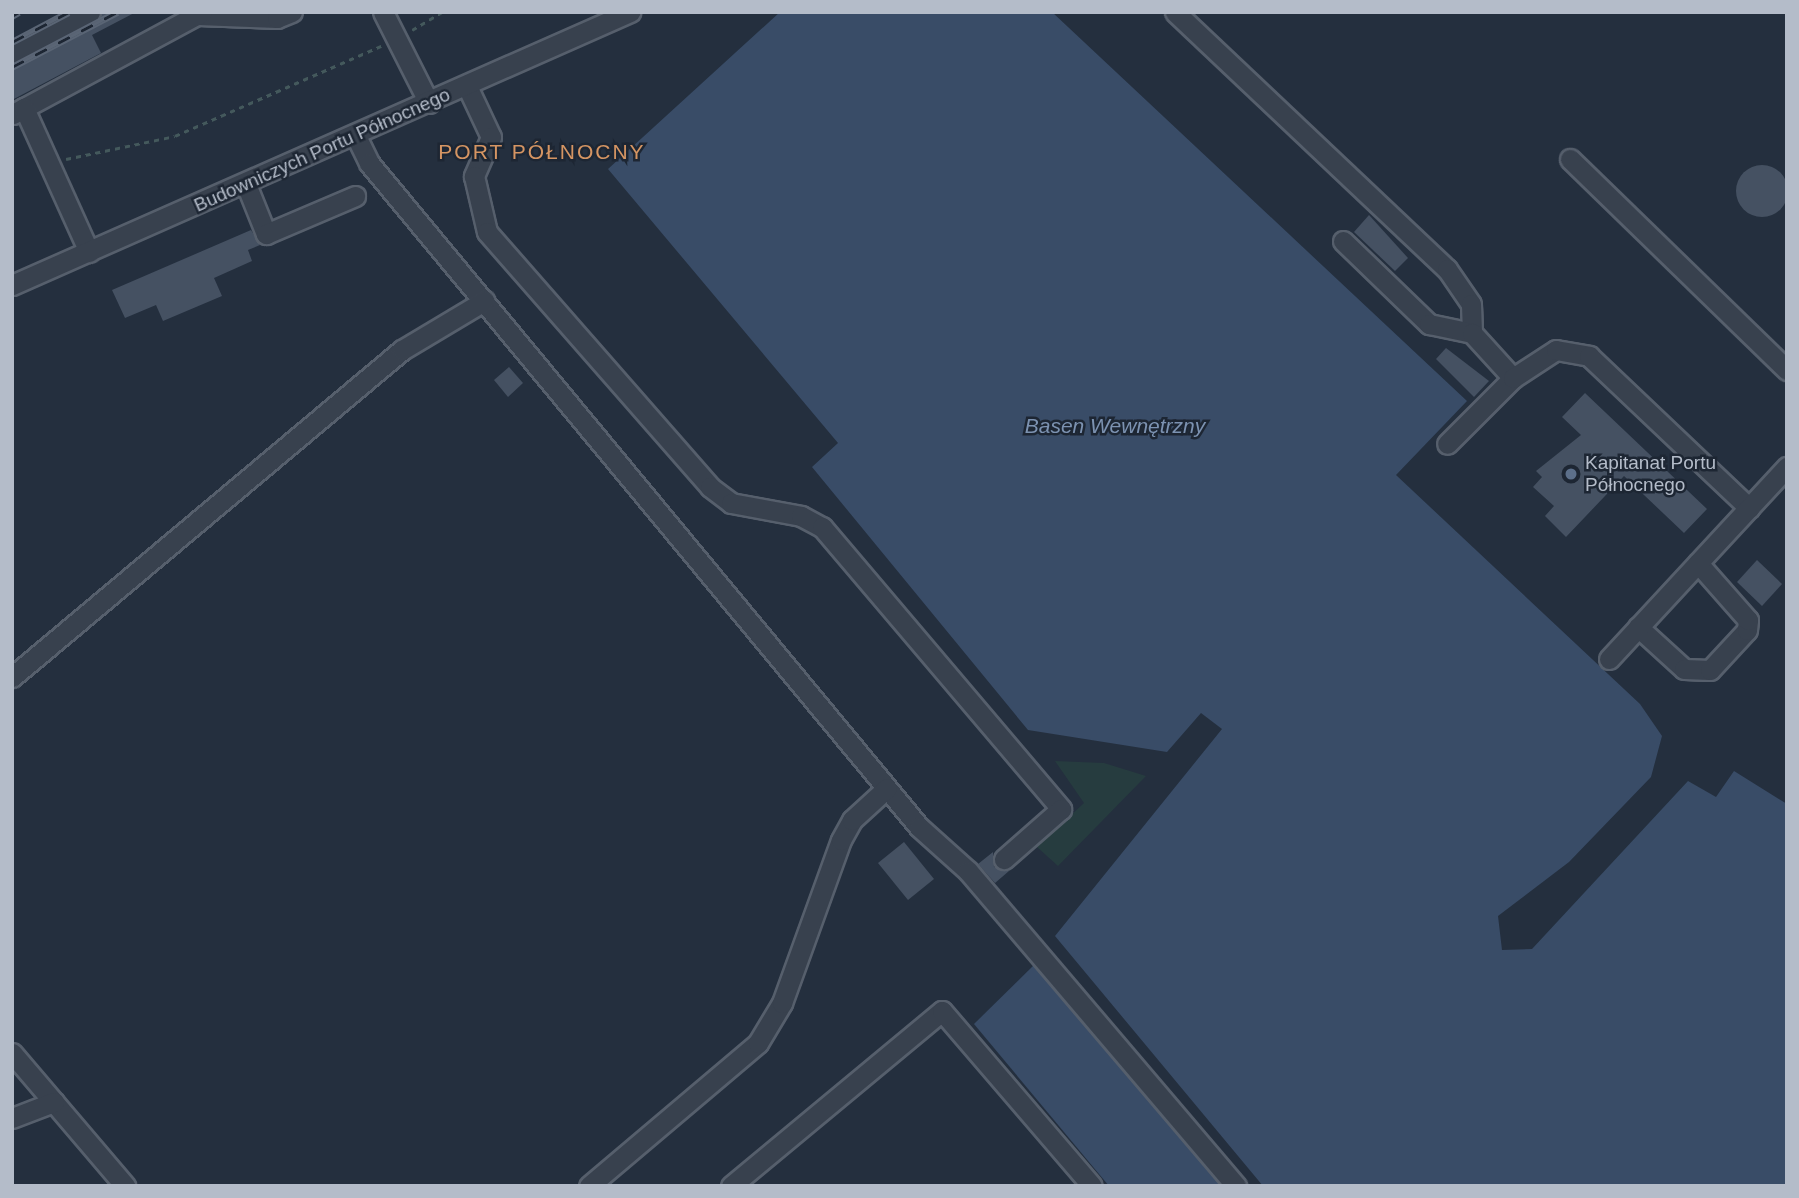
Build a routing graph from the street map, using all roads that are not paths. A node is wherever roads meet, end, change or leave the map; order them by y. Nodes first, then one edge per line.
1 (90, 12) edge
2 (292, 12) edge
3 (383, 12) edge
4 (630, 12) edge
5 (1175, 12) edge
6 (200, 14) edge
7 (12, 53) edge
8 (467, 86) junction
9 (429, 103) junction
10 (18, 111) edge
11 (356, 136) junction
12 (1570, 159) dead end
13 (246, 184) junction
14 (355, 196) dead end
15 (1343, 241) dead end
16 (89, 252) junction
17 (12, 285) edge
18 (484, 301) junction
19 (1472, 333) junction
20 (1787, 370) edge
21 (1513, 378) junction
22 (1447, 444) dead end
23 (1787, 467) edge
24 (1749, 508) junction
25 (1698, 563) junction
26 (1638, 627) junction
27 (1609, 659) dead end
28 (12, 677) edge
29 (887, 788) junction
30 (1004, 859) dead end
31 (12, 1053) edge
32 (54, 1102) junction
33 (12, 1118) edge
34 (125, 1186) edge
35 (589, 1186) edge
36 (731, 1186) edge
37 (1092, 1186) edge
38 (1236, 1186) edge

1 - 7 street
2 - 6 street
3 - 9 street
4 - 8 street, Budowniczych Portu Północnego
5 - 19 street
6 - 10 street
8 - 9 street, Budowniczych Portu Północnego
8 - 30 street
9 - 11 street, Budowniczych Portu Północnego
10 - 16 street
11 - 13 street, Budowniczych Portu Północnego
11 - 18 street
12 - 20 street
13 - 14 street
13 - 16 street, Budowniczych Portu Północnego
15 - 19 street
16 - 17 street, Budowniczych Portu Północnego
18 - 28 street
18 - 29 street
19 - 21 street
21 - 22 street
21 - 24 street
23 - 24 street
24 - 25 street
25 - 26 street
25 - 26 street
26 - 27 street
29 - 35 street
29 - 38 street
31 - 32 street
32 - 33 street
32 - 34 street
36 - 37 street

